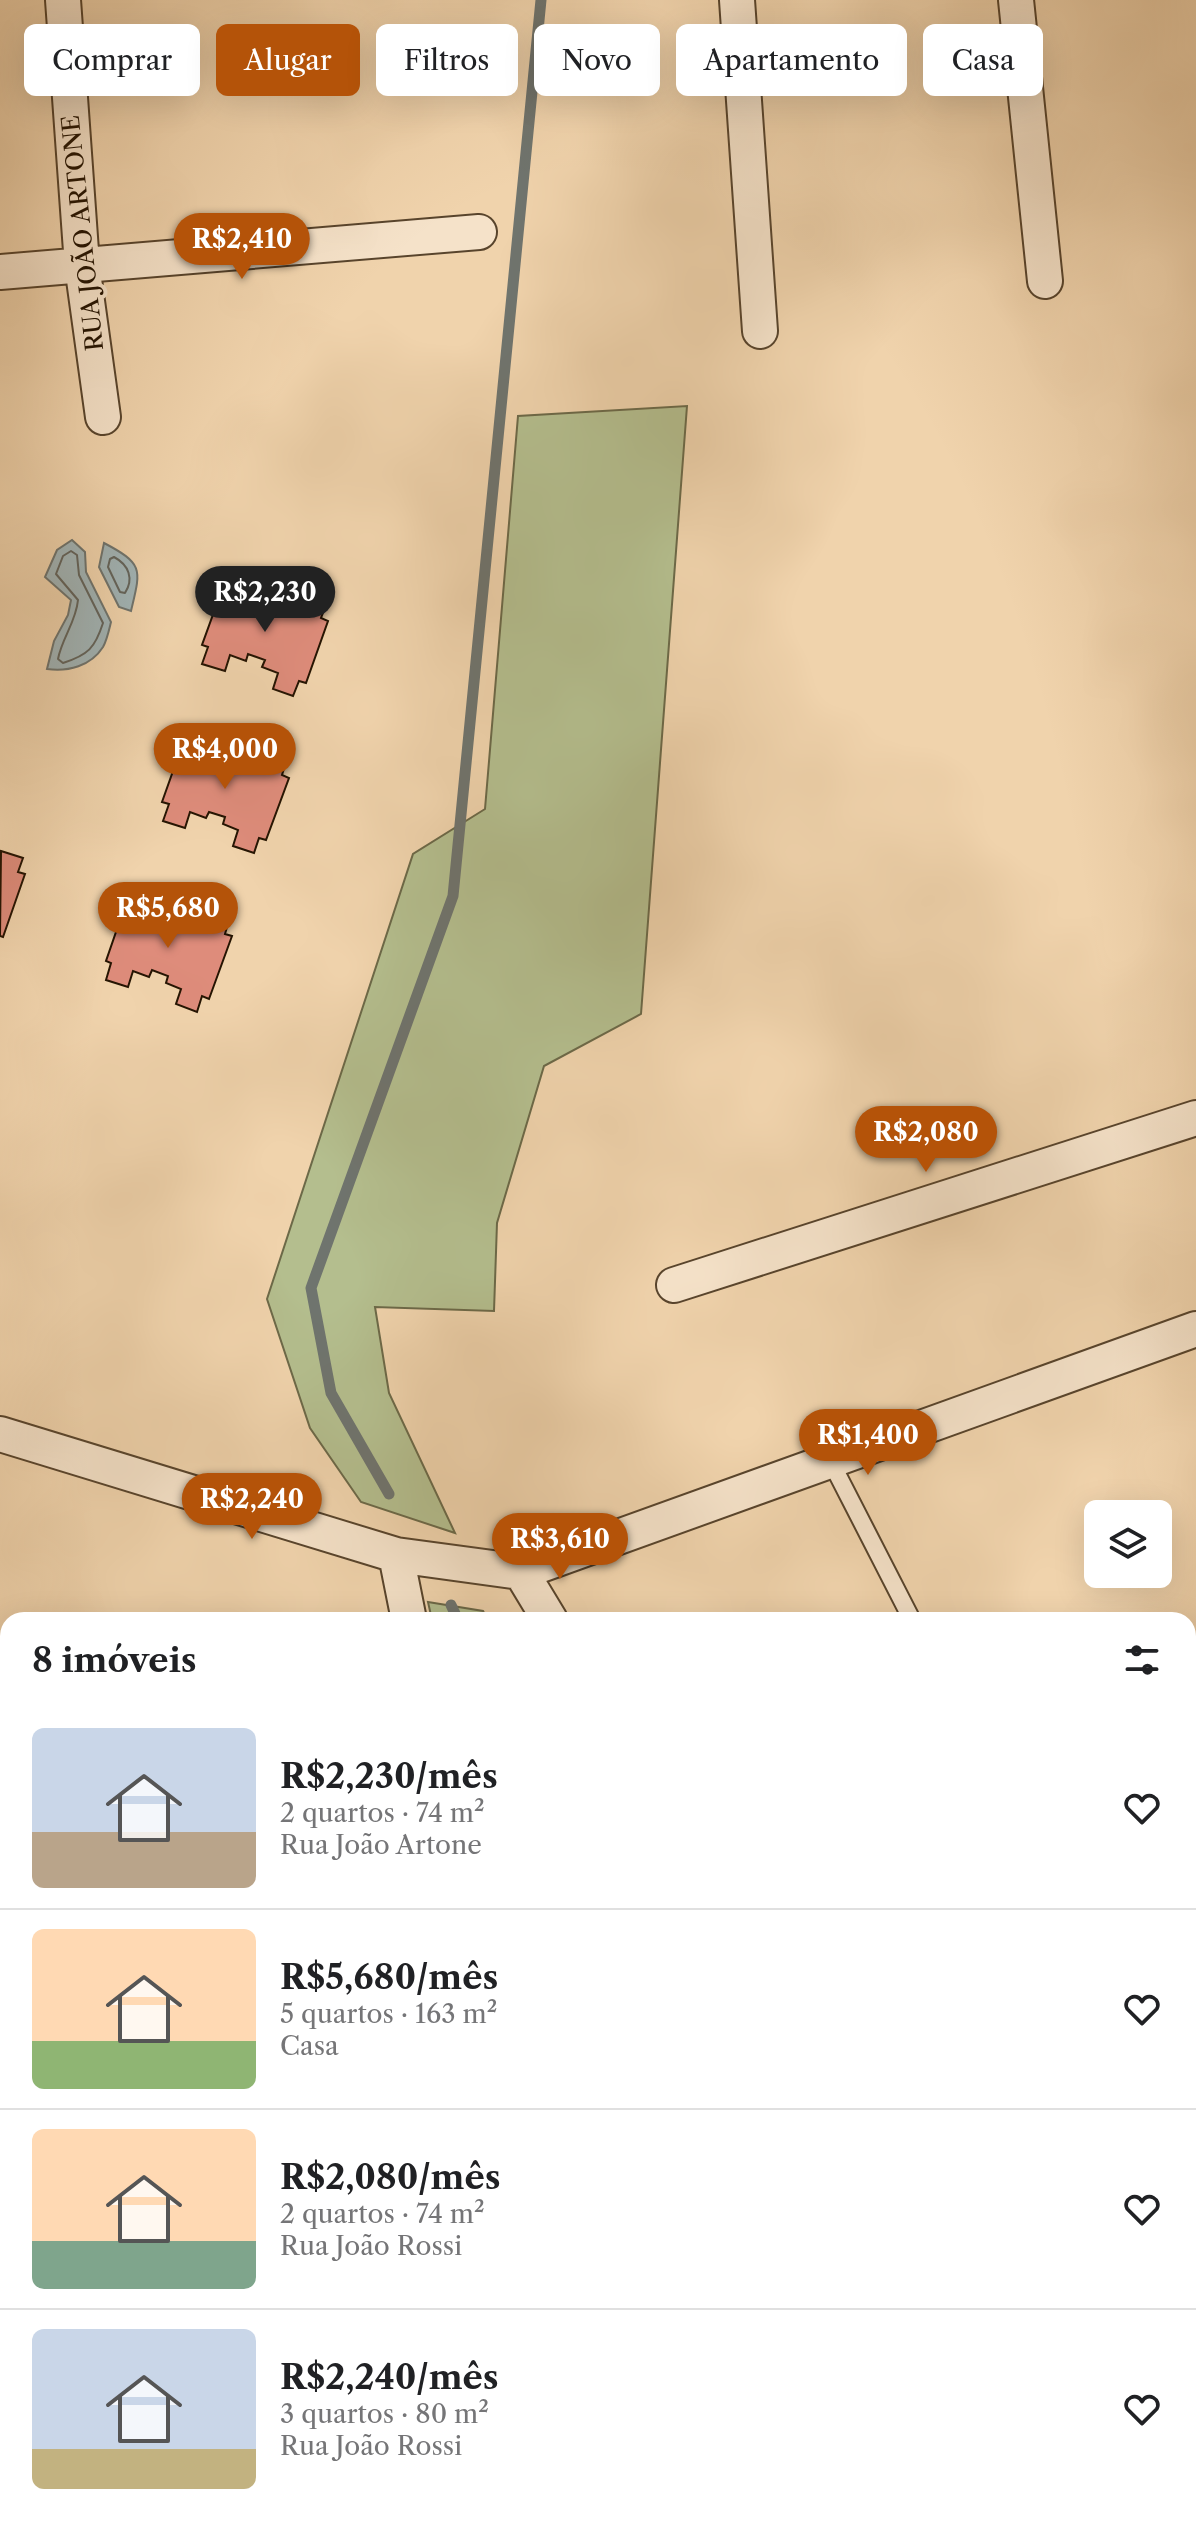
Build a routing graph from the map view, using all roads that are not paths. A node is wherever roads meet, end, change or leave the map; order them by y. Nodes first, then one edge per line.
1 (63, 0) edge
2 (737, 0) edge
3 (1016, 0) edge
4 (479, 232) dead end
5 (82, 265) junction
6 (0, 272) edge
7 (1045, 281) dead end
8 (760, 331) dead end
9 (103, 417) dead end
10 (1196, 1118) edge
11 (674, 1285) dead end
12 (1196, 1329) edge
13 (0, 1434) edge
14 (830, 1460) junction
15 (396, 1555) junction
16 (521, 1572) junction
17 (407, 1612) edge
18 (545, 1612) edge
19 (908, 1612) edge

1 - 5 street, RUA JOÃO ARTONE
2 - 8 street
3 - 7 street
4 - 5 street
5 - 6 street
5 - 9 street, RUA JOÃO ARTONE
10 - 11 street
12 - 14 street
13 - 15 street
14 - 16 street
14 - 19 lane
15 - 16 street
15 - 17 street
16 - 18 street

